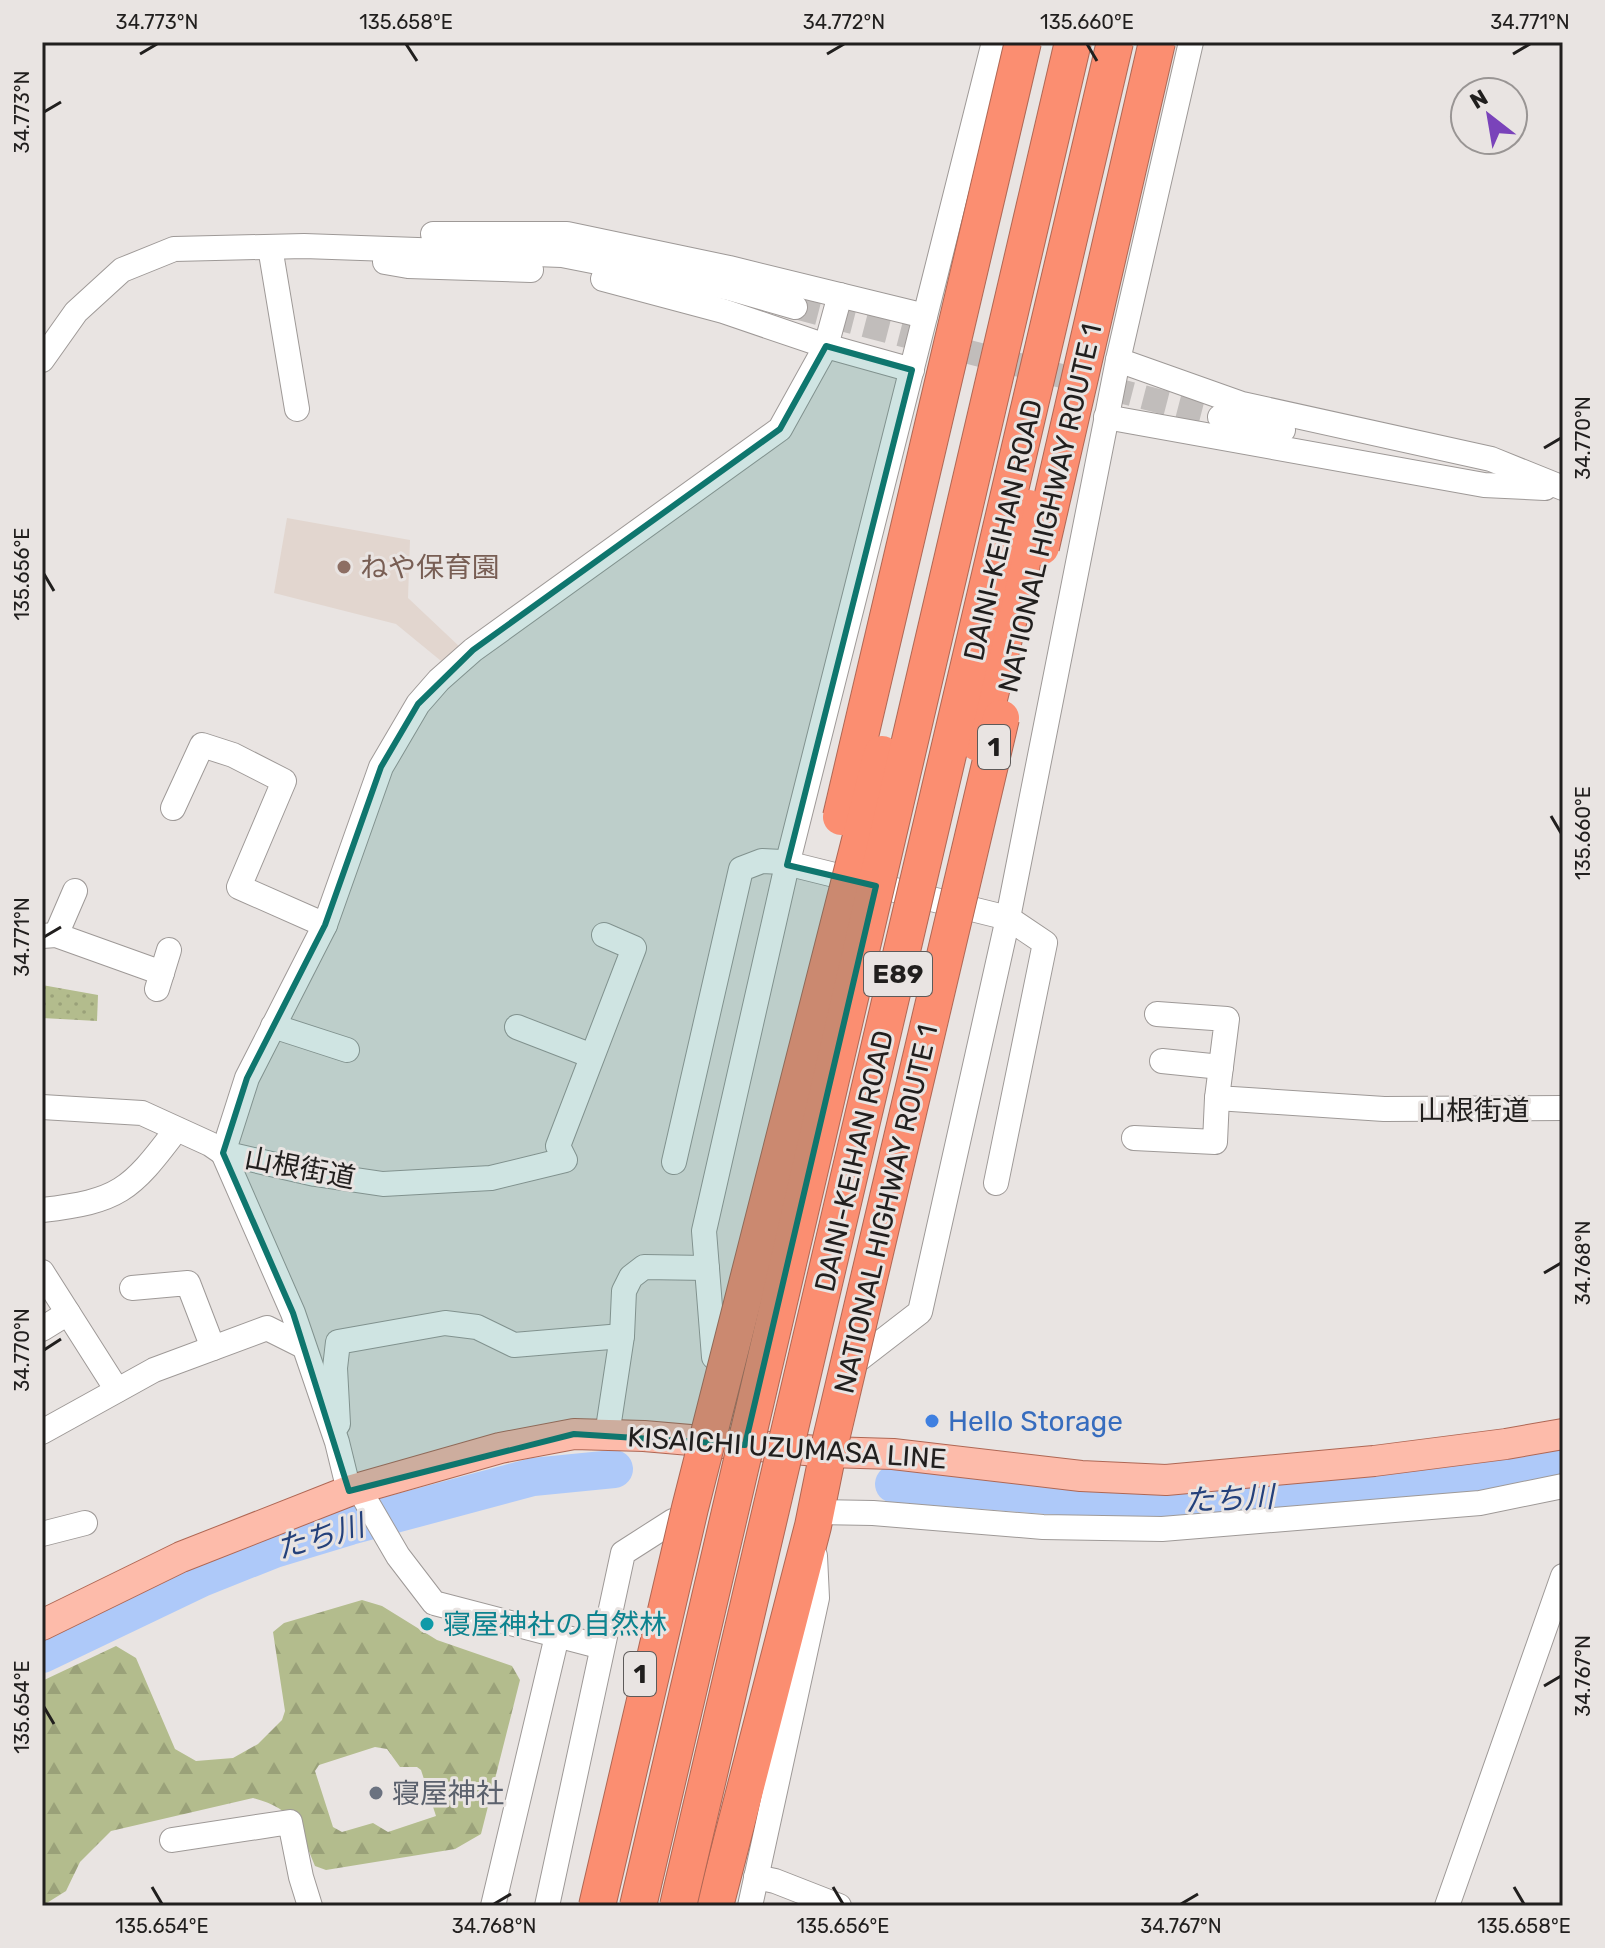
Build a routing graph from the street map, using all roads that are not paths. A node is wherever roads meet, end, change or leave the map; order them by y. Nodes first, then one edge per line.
1 (994, 42) edge
2 (1023, 42) edge
3 (1073, 42) edge
4 (1115, 42) edge
5 (1157, 42) edge
6 (1170, 42) edge
7 (1191, 42) edge
8 (1179, 92) junction
9 (304, 246) junction
10 (270, 247) junction
11 (840, 295) junction
12 (795, 307) tunnel mouth
13 (1010, 315) junction
14 (925, 316) junction
15 (1052, 320) junction
16 (826, 346) junction
17 (42, 360) edge
18 (1118, 360) junction
19 (912, 370) junction
20 (297, 409) dead end
21 (1106, 417) junction
22 (1220, 417) tunnel mouth
23 (1563, 489) edge
24 (173, 808) dead end
25 (787, 865) junction
26 (75, 891) dead end
27 (1008, 918) junction
28 (325, 925) junction
29 (604, 935) dead end
30 (49, 936) edge
31 (162, 971) dead end
32 (1157, 1014) dead end
33 (273, 1026) junction
34 (517, 1027) dead end
35 (347, 1050) dead end
36 (592, 1056) junction
37 (1162, 1061) dead end
38 (1221, 1067) junction
39 (1217, 1098) junction
40 (42, 1107) edge
41 (1563, 1108) edge
42 (176, 1130) junction
43 (1134, 1138) dead end
44 (223, 1153) junction
45 (674, 1162) dead end
46 (996, 1183) dead end
47 (42, 1210) edge
48 (707, 1268) junction
49 (42, 1272) edge
50 (132, 1288) dead end
51 (68, 1313) junction
52 (42, 1329) edge
53 (622, 1336) junction
54 (303, 1346) junction
55 (213, 1348) junction
56 (714, 1357) junction
57 (850, 1366) junction
58 (117, 1390) junction
59 (42, 1432) edge
60 (1563, 1434) edge
61 (607, 1435) junction
62 (693, 1441) junction
63 (337, 1442) junction
64 (828, 1452) junction
65 (1563, 1486) edge
66 (354, 1490) junction
67 (814, 1519) junction
68 (673, 1521) junction
69 (85, 1523) dead end
70 (42, 1534) edge
71 (1563, 1576) edge
72 (42, 1625) edge
73 (557, 1636) junction
74 (602, 1647) junction
75 (172, 1840) dead end
76 (756, 1877) junction
77 (310, 1906) edge
78 (493, 1906) edge
79 (547, 1906) edge
80 (588, 1906) edge
81 (597, 1906) edge
82 (638, 1906) edge
83 (678, 1906) edge
84 (708, 1906) edge
85 (715, 1906) edge
86 (750, 1906) edge
87 (839, 1906) edge
88 (1447, 1906) edge

1 - 14 street
2 - 56 highway, 1, bridge
3 - 13 highway, DAINI-KEIHAN ROAD / E89, bridge
4 - 15 highway, DAINI-KEIHAN ROAD / E89, bridge
5 - 57 highway, NATIONAL HIGHWAY ROUTE 1 / 1, bridge
6 - 8 street
7 - 8 street
8 - 18 street
9 - 10 street
9 - 11 street
9 - 12 street
9 - 16 street
10 - 17 street
10 - 20 street
11 - 14 street
11 - 16 street
13 - 81 highway, bridge
13 - 82 highway, DAINI-KEIHAN ROAD / E89, bridge
14 - 19 street
15 - 83 highway, DAINI-KEIHAN ROAD / E89, bridge
15 - 84 highway, bridge
16 - 19 street
16 - 28 street
18 - 21 street
18 - 23 street
19 - 25 street
21 - 23 street
21 - 27 street
22 - 23 street
24 - 28 street
25 - 27 street
25 - 45 street
25 - 48 street
26 - 30 street
27 - 46 street
27 - 57 street
28 - 33 street
29 - 36 street
30 - 31 street
32 - 38 street
33 - 35 street
33 - 44 street
34 - 36 street
36 - 44 street, 山根街道
37 - 38 street
38 - 39 street
39 - 41 street, 山根街道
39 - 43 street
40 - 42 street, 山根街道
42 - 44 street, 山根街道
42 - 47 street
44 - 54 street
48 - 53 street
48 - 56 street
49 - 51 street
50 - 55 street
51 - 52 street
51 - 58 street
53 - 61 street
53 - 63 street
54 - 55 street
54 - 63 street
55 - 58 street
56 - 62 highway, 1
57 - 64 highway, NATIONAL HIGHWAY ROUTE 1 / 1, bridge
58 - 59 street
60 - 64 main road, KISAICHI UZUMASA LINE
61 - 62 main road, KISAICHI UZUMASA LINE
61 - 66 main road, KISAICHI UZUMASA LINE
62 - 64 main road, KISAICHI UZUMASA LINE
62 - 68 highway, 1
63 - 66 street
64 - 67 highway, NATIONAL HIGHWAY ROUTE 1 / 1
65 - 67 street
66 - 72 main road, KISAICHI UZUMASA LINE
66 - 73 street
67 - 76 street
67 - 85 highway, NATIONAL HIGHWAY ROUTE 1 / 1
68 - 74 street
68 - 80 highway, 1
69 - 70 street
71 - 88 street
73 - 74 street
73 - 78 street
74 - 79 street
75 - 77 street
76 - 86 street
76 - 87 street

